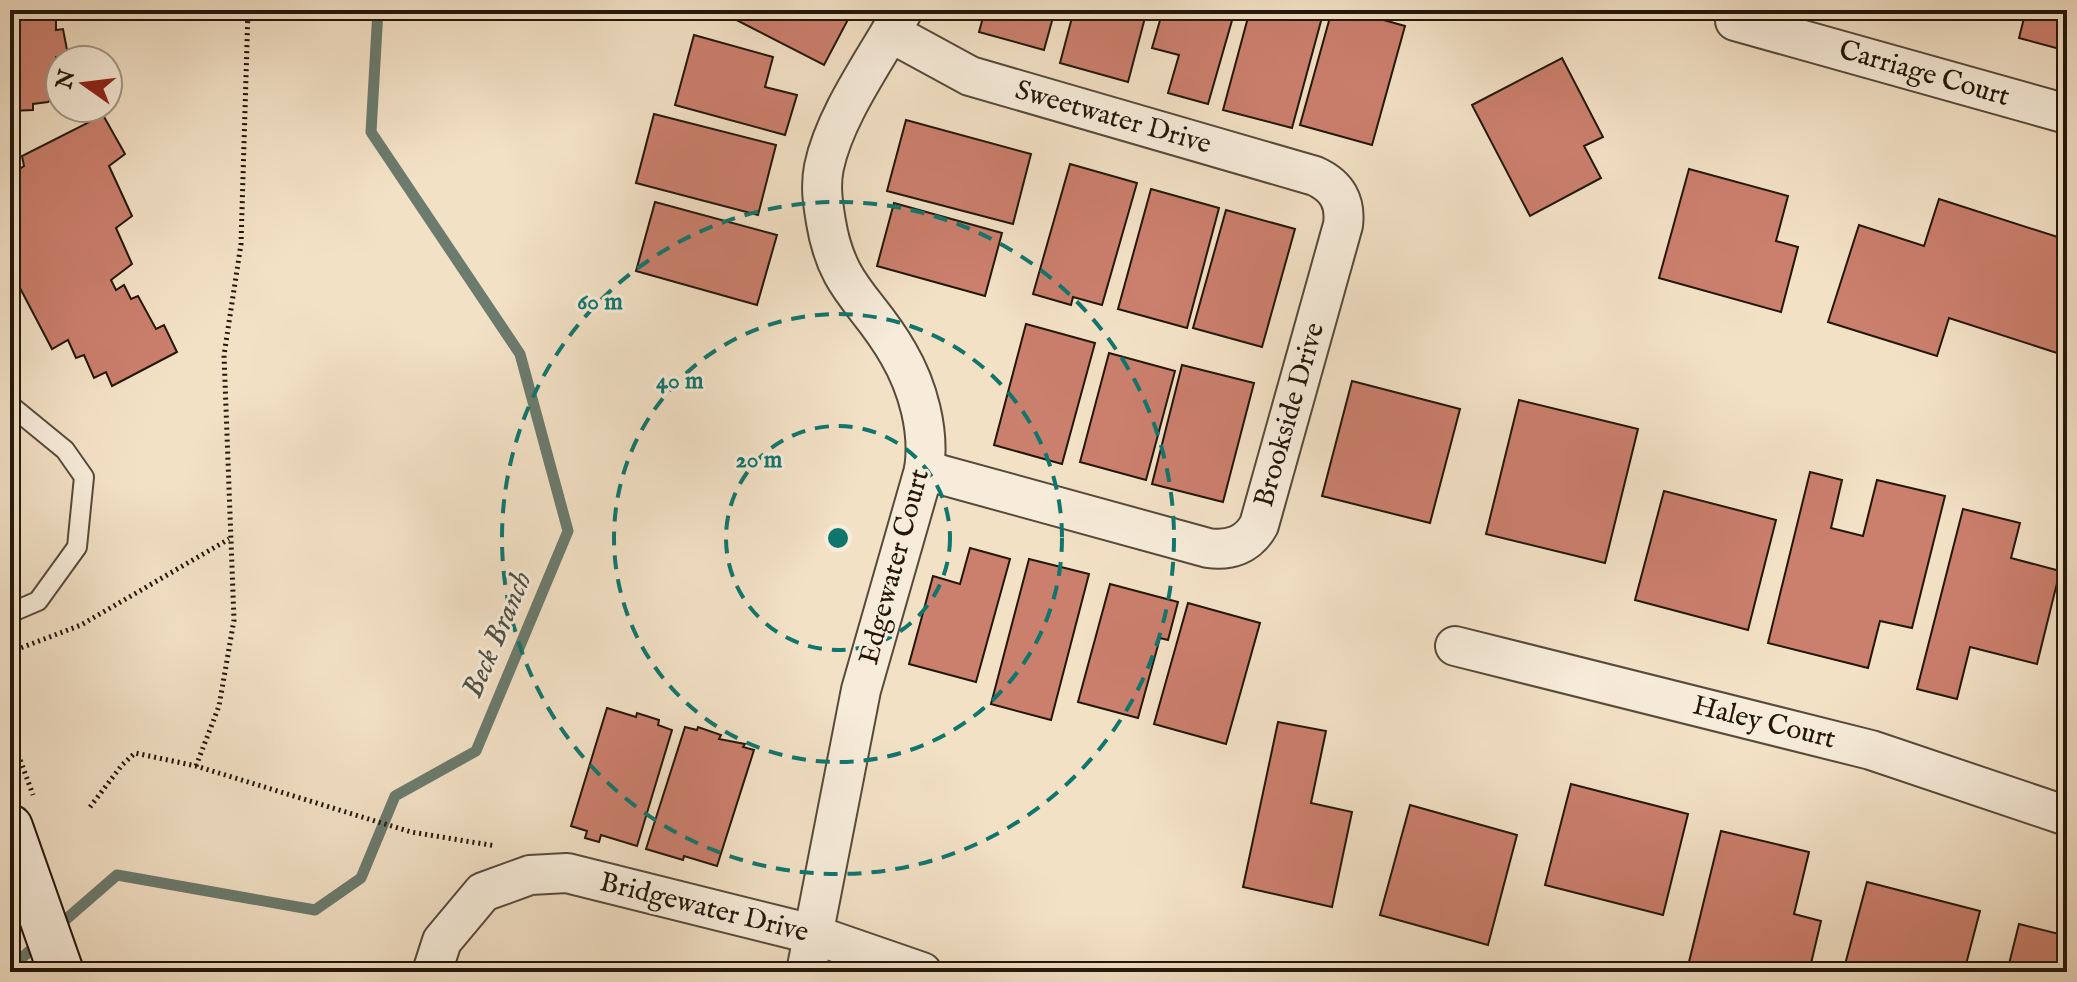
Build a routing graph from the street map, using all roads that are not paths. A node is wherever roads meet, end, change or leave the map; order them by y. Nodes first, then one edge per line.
1 (1738, 15) edge
2 (897, 22) edge
3 (2067, 114) edge
4 (1337, 193) joint
5 (10, 405) edge
6 (924, 470) junction
7 (10, 613) edge
8 (1455, 646) dead end
9 (2067, 816) edge
10 (10, 827) edge
11 (812, 934) junction
12 (61, 972) edge
13 (432, 972) edge
14 (806, 972) edge
15 (922, 972) edge

1 - 3 street, Carriage Court
2 - 4 street, Sweetwater Drive
2 - 6 street, Edgewater Court
4 - 6 street, Brookside Drive
5 - 7 lane
6 - 11 street, Edgewater Court
8 - 9 street, Haley Court
10 - 12 main road
11 - 13 street, Bridgewater Drive
11 - 14 street, Edgewater Court
11 - 15 street, Bridgewater Drive

